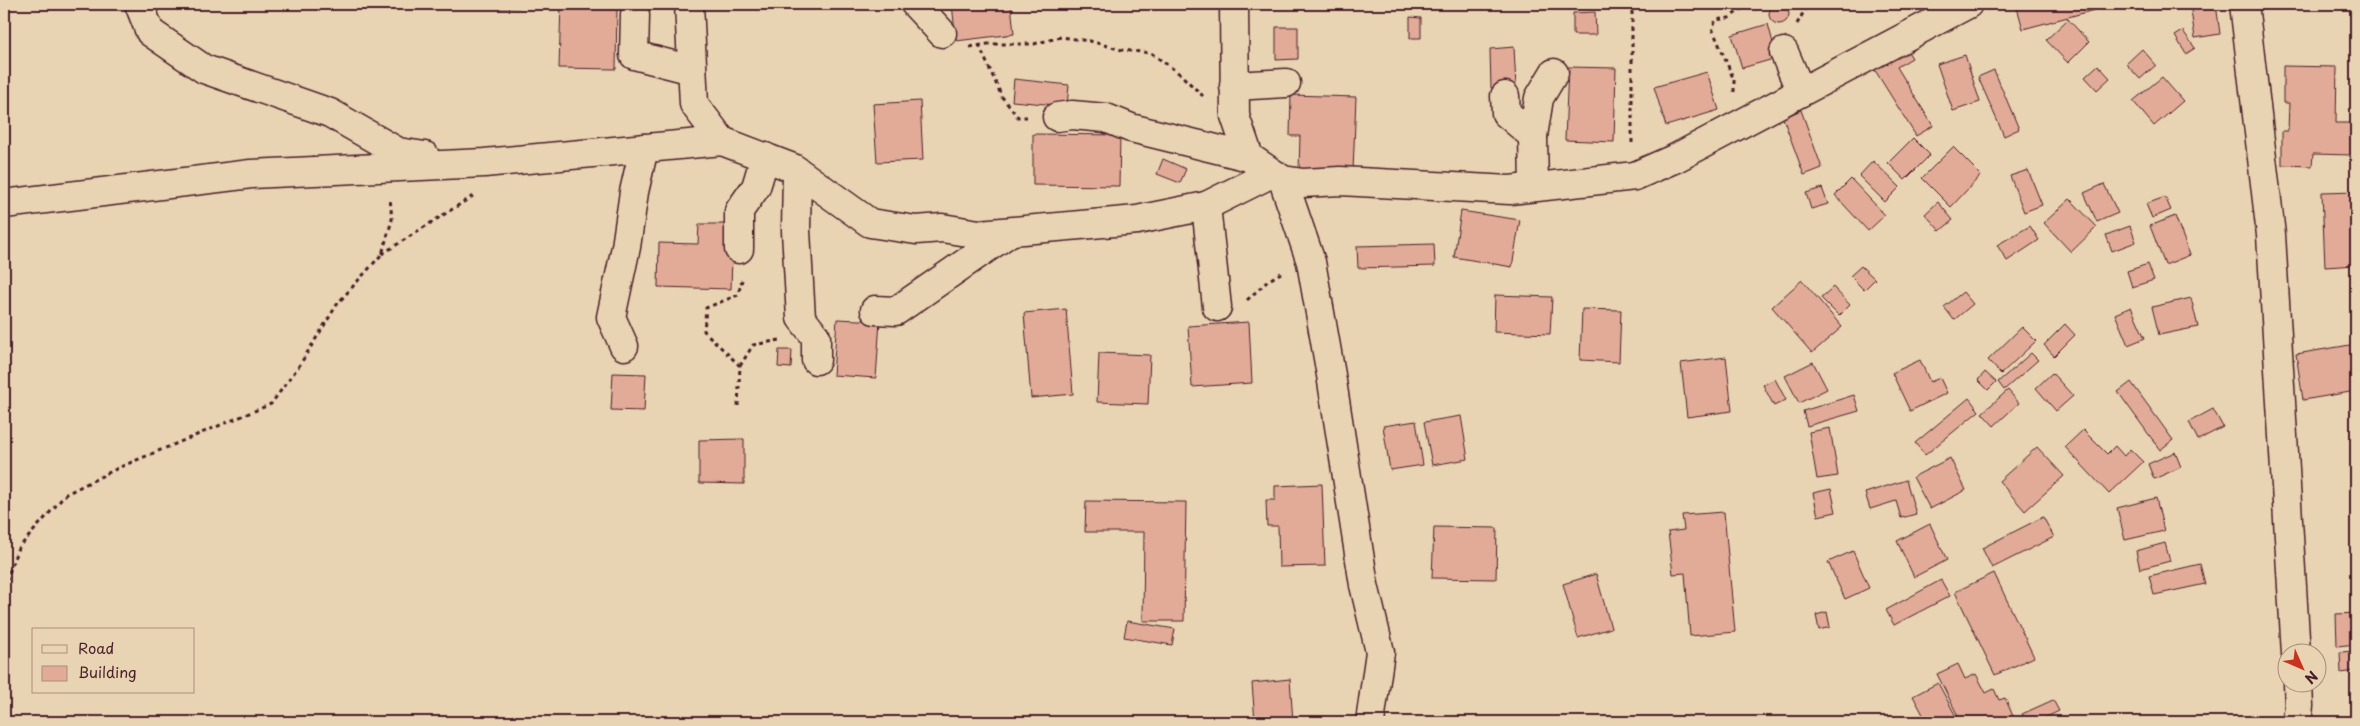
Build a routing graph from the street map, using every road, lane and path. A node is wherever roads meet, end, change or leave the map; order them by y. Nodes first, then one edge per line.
1 (140, 4) edge
2 (689, 4) edge
3 (915, 4) edge
4 (1234, 4) edge
5 (1632, 4) edge
6 (1748, 4) edge
7 (1800, 4) edge
8 (1968, 4) edge
9 (2244, 4) edge
10 (1805, 9) dead end
11 (634, 15) dead end
12 (942, 33) joint
13 (979, 45) junction
14 (1784, 52) dead end
15 (692, 70) junction
16 (1554, 73) dead end
17 (1286, 83) dead end
18 (1234, 86) junction
19 (1801, 92) junction
20 (1505, 96) dead end
21 (1235, 116) junction
22 (1056, 117) joint
23 (1743, 124) junction
24 (1533, 136) junction
25 (722, 141) junction
26 (644, 148) junction
27 (765, 157) junction
28 (1249, 158) junction
29 (484, 163) junction
30 (386, 167) junction
31 (797, 171) junction
32 (1277, 176) junction
33 (1635, 176) junction
34 (1534, 187) junction
35 (477, 194) dead end
36 (4, 204) edge
37 (1206, 206) junction
38 (1011, 231) junction
39 (739, 250) joint
40 (382, 254) junction
41 (1311, 262) junction
42 (1217, 307) joint
43 (874, 310) dead end
44 (802, 318) junction
45 (624, 346) dead end
46 (816, 360) dead end
47 (740, 366) junction
48 (738, 406) dead end
49 (4, 588) edge
50 (2295, 644) edge
51 (2298, 694) edge
52 (1370, 722) edge
53 (2297, 722) edge

1 - 29 street
2 - 15 street
3 - 12 street
4 - 18 street
5 - 33 path
6 - 23 path
7 - 10 path
8 - 19 street
9 - 50 street
11 - 15 street
12 - 13 path
13 - 21 path
13 - 22 path
14 - 19 street
15 - 25 street
16 - 24 street
17 - 18 street
18 - 21 street
19 - 23 street
20 - 24 street
21 - 28 street
22 - 28 street
23 - 33 street
24 - 34 street
25 - 26 street
25 - 27 street
26 - 29 street
26 - 45 street
27 - 31 street
27 - 39 street
28 - 32 street
29 - 30 street
30 - 36 street
30 - 40 path
31 - 38 street
31 - 44 street
32 - 34 street
32 - 37 street
32 - 41 street
33 - 34 street
35 - 40 path
37 - 38 street
37 - 42 street
38 - 43 street
39 - 47 path
40 - 49 path
41 - 42 path
41 - 52 street
44 - 46 street
44 - 47 path
47 - 48 path
51 - 53 street

